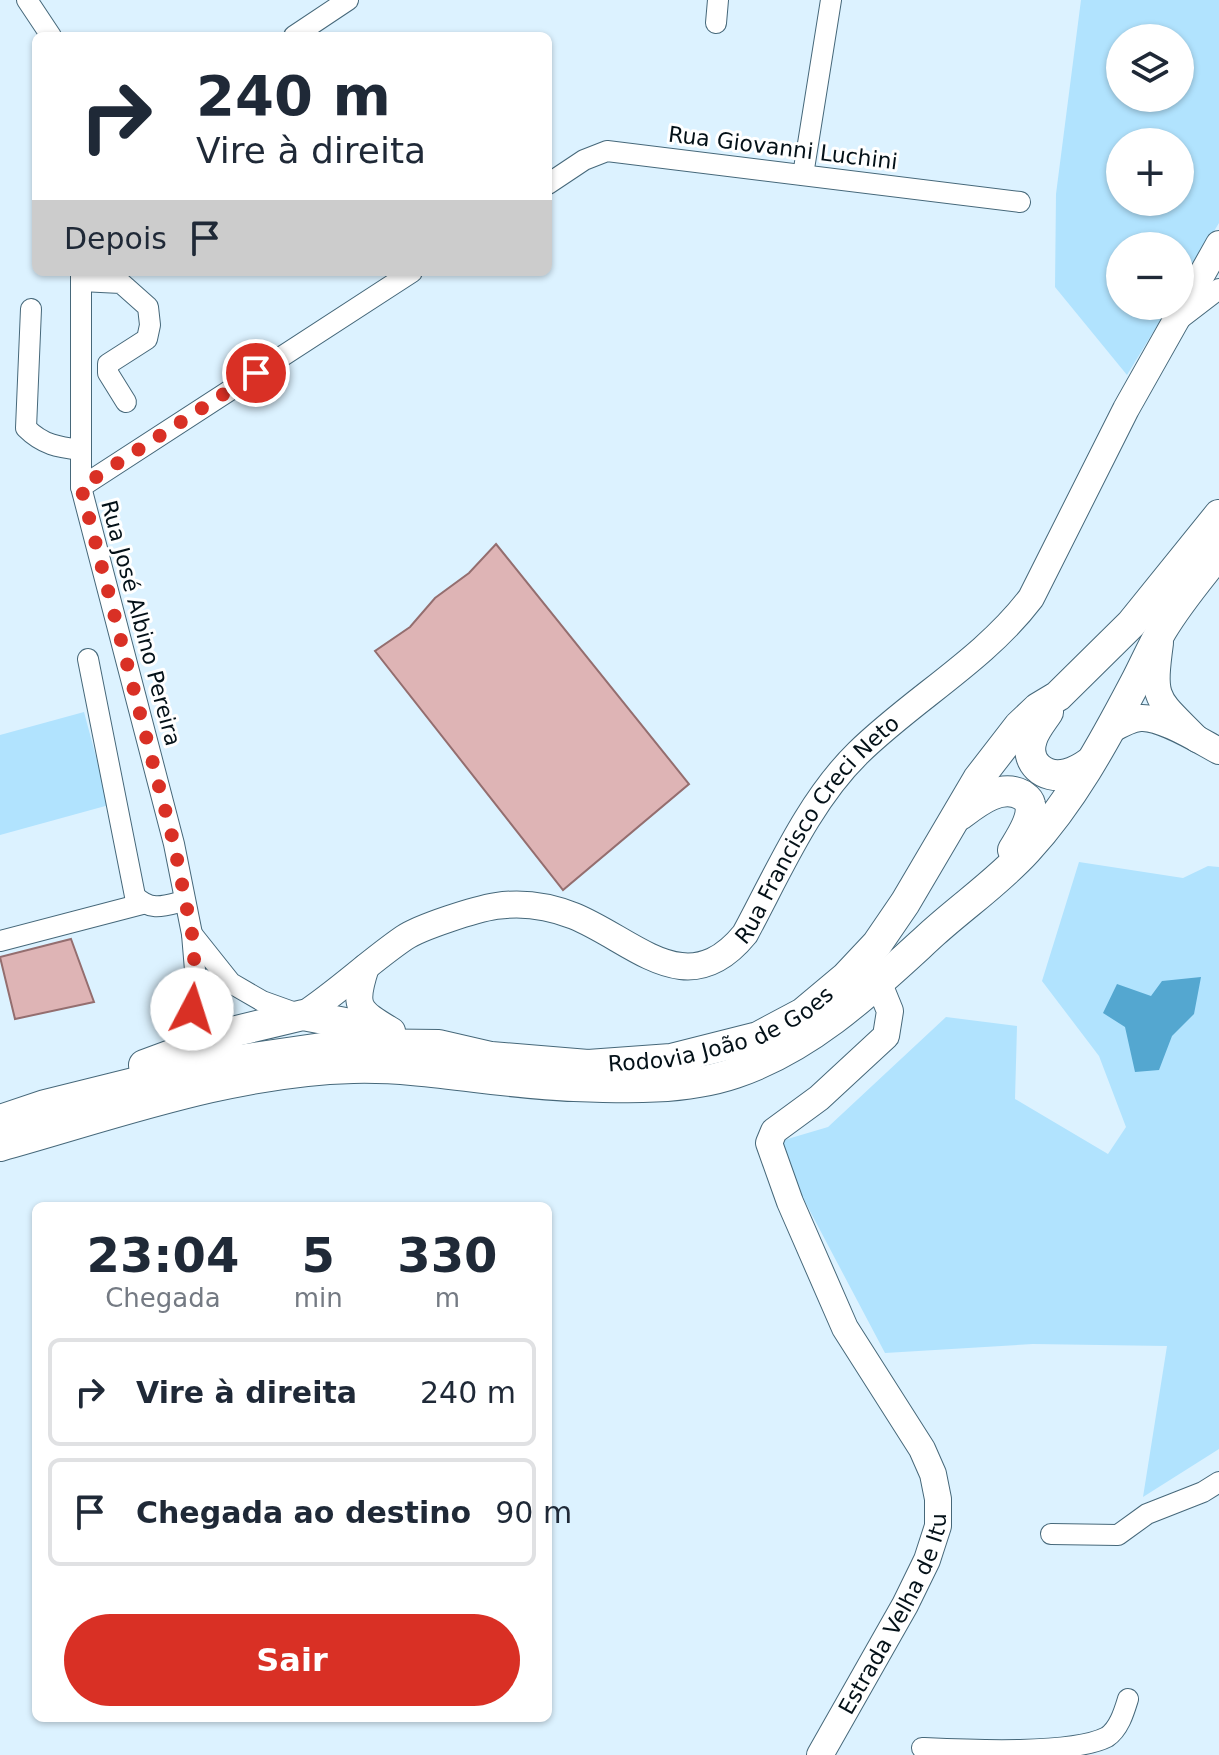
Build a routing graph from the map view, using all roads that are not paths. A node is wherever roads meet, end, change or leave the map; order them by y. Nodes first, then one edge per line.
1 (27, 0) edge
2 (348, 0) edge
3 (718, 0) edge
4 (831, 0) edge
5 (716, 23) dead end
6 (48, 32) edge
7 (300, 32) edge
8 (803, 175) junction
9 (552, 181) edge
10 (1020, 202) dead end
11 (1219, 244) edge
12 (81, 276) edge
13 (406, 276) edge
14 (1219, 289) edge
15 (31, 309) dead end
16 (1175, 323) junction
17 (126, 402) dead end
18 (81, 450) junction
19 (81, 487) junction
20 (1219, 515) edge
21 (1219, 553) edge
22 (1162, 630) junction
23 (88, 659) dead end
24 (1058, 696) junction
25 (1109, 731) junction
26 (1208, 745) edge
27 (1089, 763) junction
28 (955, 819) junction
29 (979, 892) junction
30 (184, 901) junction
31 (142, 904) junction
32 (192, 934) junction
33 (0, 941) edge
34 (366, 967) junction
35 (879, 984) junction
36 (303, 1015) junction
37 (395, 1032) junction
38 (439, 1045) junction
39 (174, 1052) junction
40 (45, 1105) junction
41 (0, 1120) edge
42 (0, 1146) edge
43 (1219, 1482) edge
44 (1051, 1534) dead end
45 (1128, 1699) dead end
46 (922, 1748) dead end
47 (820, 1755) edge

1 - 6 street
2 - 7 street
3 - 5 street
4 - 8 street
8 - 9 street, Rua Giovanni Luchini
8 - 10 street, Rua Giovanni Luchini
11 - 16 main road
12 - 17 street
12 - 18 street, Rua José Albino Pereira
13 - 19 street
14 - 16 street
15 - 18 street
16 - 34 main road, Rua Francisco Creci Neto
18 - 19 street, Rua José Albino Pereira
19 - 30 street, Rua José Albino Pereira
20 - 24 highway, Rodovia João de Goes
21 - 22 highway, Rodovia João de Goes
22 - 25 highway, Rodovia João de Goes
22 - 26 main road
23 - 31 street
24 - 27 highway
24 - 28 highway, Rodovia João de Goes
25 - 26 main road
25 - 27 highway, Rodovia João de Goes
27 - 29 highway, Rodovia João de Goes
28 - 29 highway
28 - 38 highway, Rodovia João de Goes
29 - 35 highway, Rodovia João de Goes
30 - 31 street
30 - 32 street, Rua José Albino Pereira
31 - 33 street
32 - 36 street, Rua José Albino Pereira
32 - 39 street, Rua José Albino Pereira
34 - 36 main road, Rua Francisco Creci Neto
34 - 37 main road
35 - 42 highway, Rodovia João de Goes
35 - 47 main road, Estrada Velha de Itu
36 - 37 highway
36 - 39 highway
37 - 38 highway
38 - 40 highway, Rodovia João de Goes
39 - 40 highway
40 - 41 highway, Rodovia João de Goes
43 - 44 street
45 - 46 street

